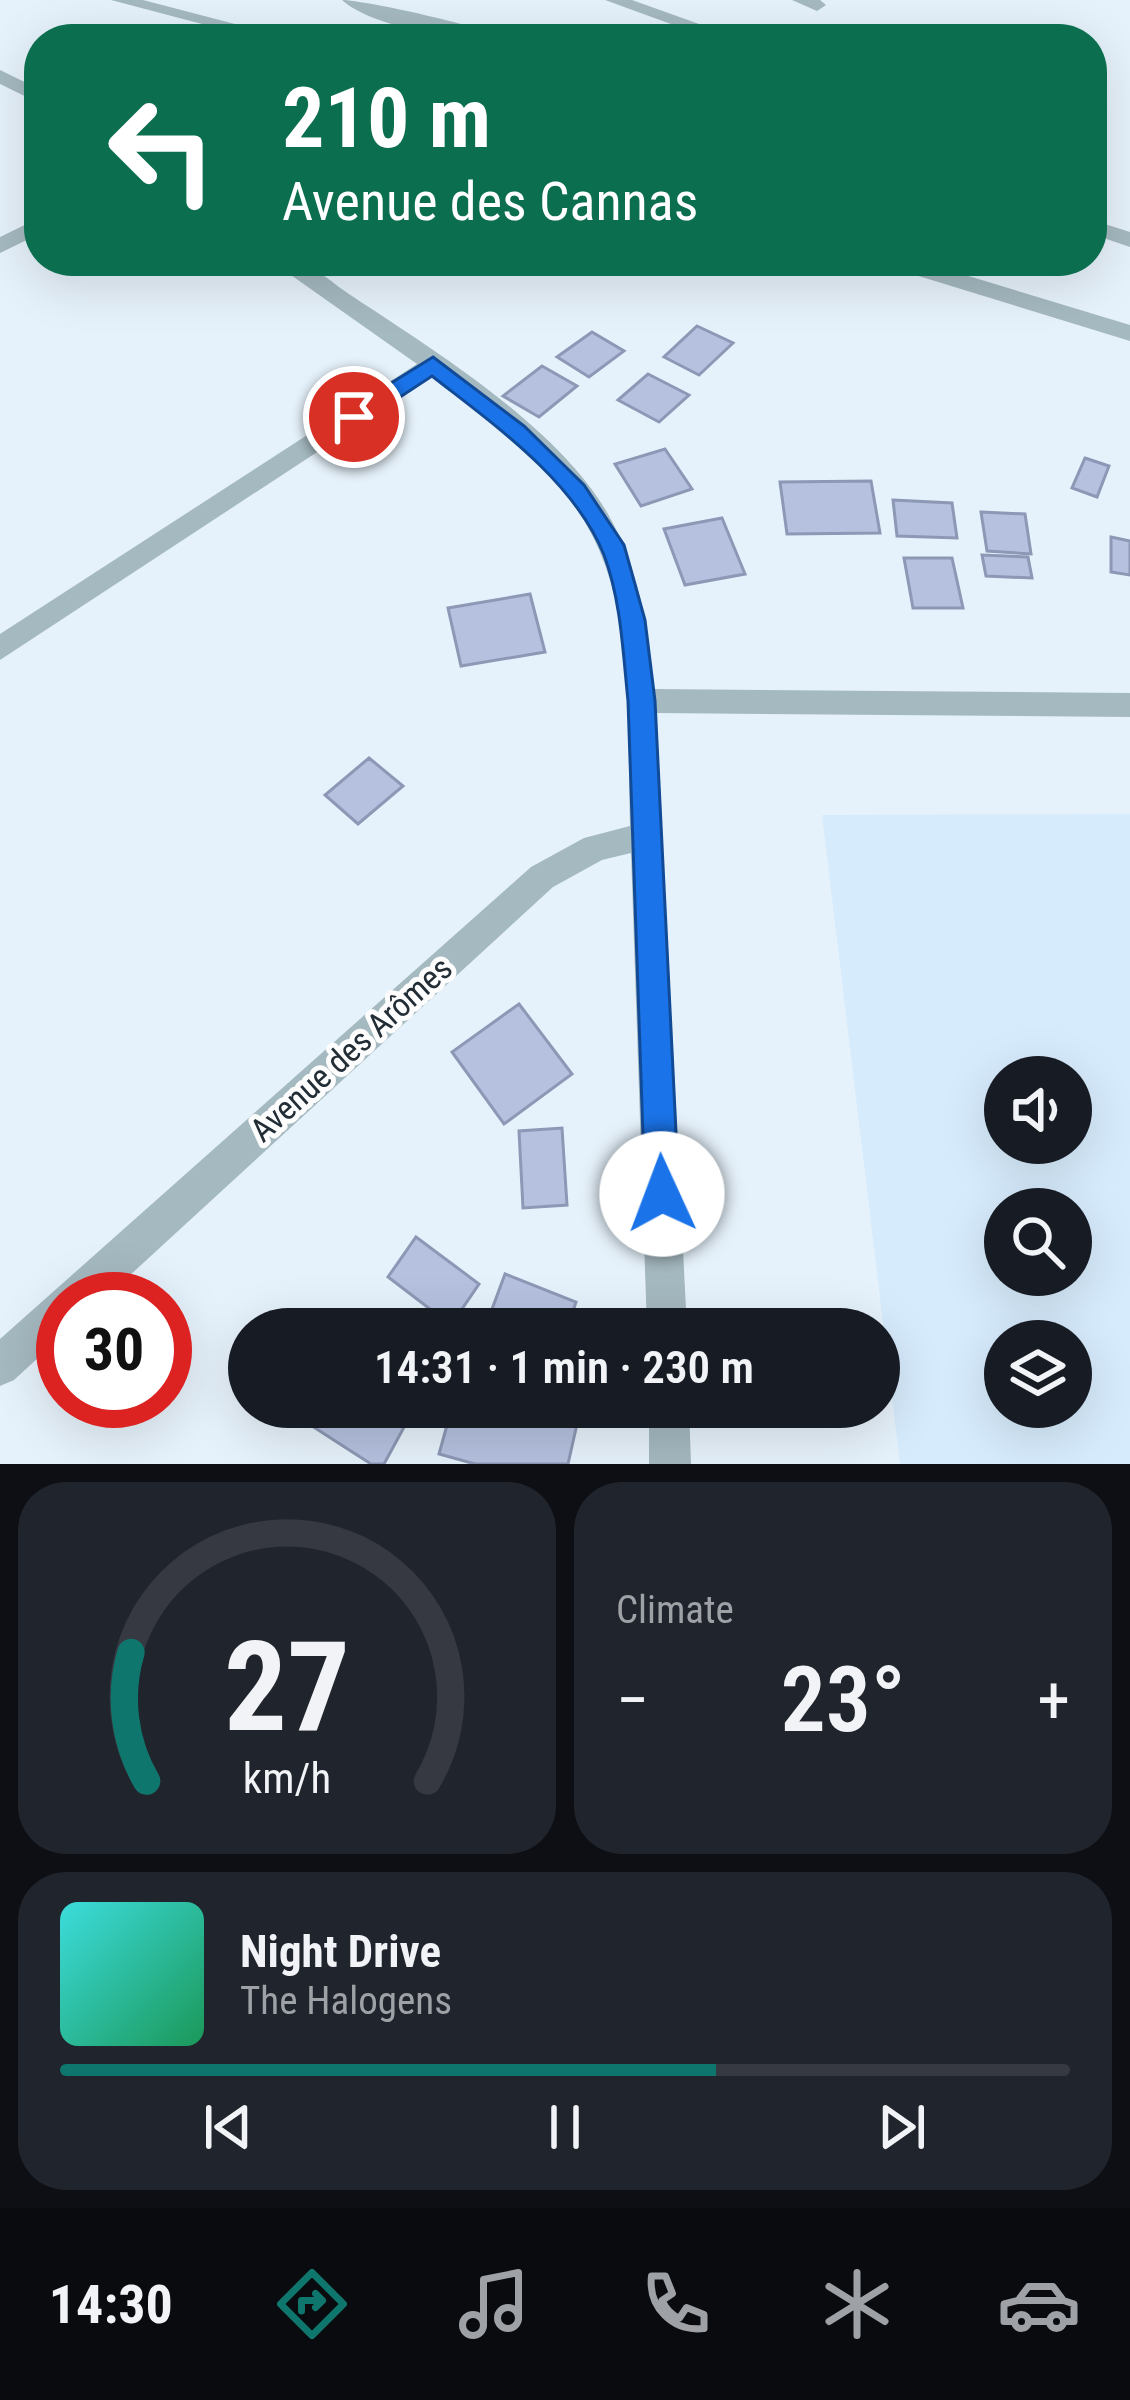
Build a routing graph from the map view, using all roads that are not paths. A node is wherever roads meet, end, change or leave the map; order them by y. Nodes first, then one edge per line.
1 (121, 0) edge
2 (351, 0) edge
3 (400, 0) edge
4 (614, 0) edge
5 (380, 14) junction
6 (221, 24) edge
7 (426, 24) edge
8 (685, 24) edge
9 (304, 276) edge
10 (942, 276) edge
11 (1130, 334) edge
12 (433, 365) junction
13 (0, 649) edge
14 (641, 701) junction
15 (1130, 705) edge
16 (649, 835) junction
17 (105, 1272) edge
18 (667, 1308) edge
19 (36, 1334) edge
20 (0, 1366) edge
21 (669, 1428) edge
22 (670, 1464) edge

1 - 6 street
2 - 5 street
3 - 5 street
4 - 8 street
5 - 7 street
9 - 12 street
10 - 11 street
12 - 13 street
12 - 14 street
14 - 15 street
14 - 16 street
16 - 17 street, Avenue des Arômes
16 - 18 street
19 - 20 street
21 - 22 street

